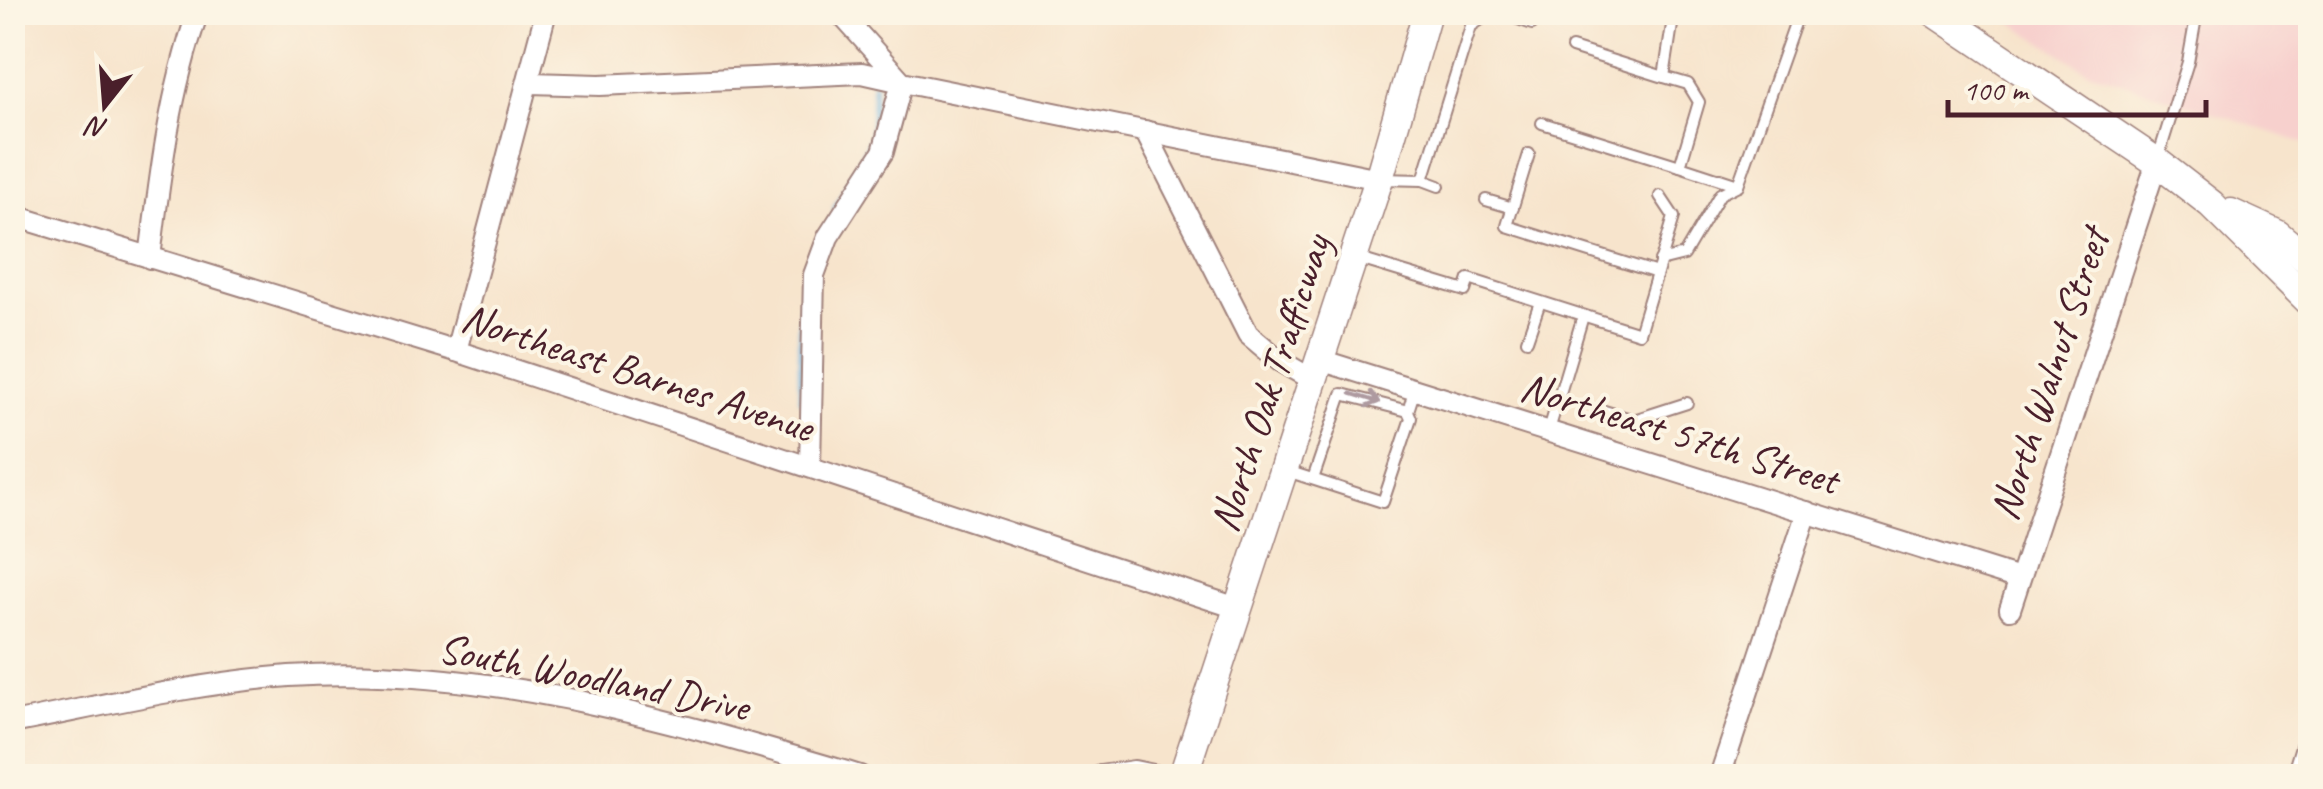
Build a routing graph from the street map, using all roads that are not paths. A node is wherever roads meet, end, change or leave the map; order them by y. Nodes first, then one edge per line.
1 (198, 12) edge
2 (546, 12) edge
3 (839, 12) edge
4 (1427, 12) edge
5 (1495, 12) edge
6 (1674, 12) edge
7 (1799, 12) edge
8 (1934, 12) edge
9 (2197, 12) edge
10 (1532, 24) dead end
11 (1572, 48) dead end
12 (1664, 77) junction
13 (902, 82) junction
14 (530, 83) junction
15 (1542, 123) dead end
16 (1145, 131) junction
17 (1530, 154) dead end
18 (2156, 162) junction
19 (1680, 166) junction
20 (1379, 179) junction
21 (1423, 180) junction
22 (1738, 185) junction
23 (1439, 186) dead end
24 (1660, 196) dead end
25 (1486, 200) dead end
26 (2211, 204) junction
27 (1512, 208) junction
28 (12, 215) edge
29 (1352, 256) junction
30 (150, 258) junction
31 (2310, 262) edge
32 (1659, 267) junction
33 (1540, 302) junction
34 (2310, 302) edge
35 (1583, 316) junction
36 (1528, 340) dead end
37 (456, 350) junction
38 (1314, 369) junction
39 (1415, 388) junction
40 (1686, 403) dead end
41 (1601, 410) dead end
42 (1408, 411) junction
43 (1549, 430) junction
44 (810, 466) junction
45 (1282, 469) junction
46 (1313, 479) junction
47 (1807, 512) junction
48 (2020, 578) junction
49 (1237, 608) junction
50 (2010, 609) dead end
51 (12, 723) edge
52 (2310, 734) edge
53 (860, 776) edge
54 (1100, 776) edge
55 (1158, 776) edge
56 (1183, 776) edge
57 (1720, 776) edge
58 (2297, 776) edge

1 - 30 street
2 - 14 street
3 - 13 street
4 - 20 main road, North Oak Trafficway
5 - 10 lane
5 - 21 lane
6 - 12 lane
7 - 22 lane
8 - 18 main road
9 - 18 lane
11 - 12 lane
12 - 19 lane
13 - 14 street
13 - 16 street
13 - 44 street
14 - 37 street
15 - 19 lane
16 - 20 street
16 - 38 street, Northeast 57th Street
17 - 27 lane
18 - 26 main road
18 - 48 street, North Walnut Street
19 - 22 lane
20 - 21 lane
20 - 29 main road, North Oak Trafficway
21 - 23 lane
22 - 32 lane
24 - 32 lane
25 - 27 lane
26 - 31 main road
26 - 34 main road
27 - 32 lane
28 - 30 street, Northeast Barnes Avenue
29 - 33 lane
29 - 38 main road, North Oak Trafficway
30 - 37 street, Northeast Barnes Avenue
32 - 35 lane
33 - 35 lane
33 - 36 lane
35 - 43 lane
37 - 44 street, Northeast Barnes Avenue
38 - 39 street, Northeast 57th Street
38 - 45 main road, North Oak Trafficway
39 - 42 lane
39 - 43 street, Northeast 57th Street
40 - 41 lane
46 -> 42 lane
42 - 46 lane
43 - 47 street, Northeast 57th Street
44 - 49 street, Northeast Barnes Avenue
45 - 46 lane
45 - 49 main road, North Oak Trafficway
47 - 48 street, Northeast 57th Street
47 - 57 street
48 - 50 street, North Walnut Street
49 - 56 main road, North Oak Trafficway
51 - 53 street, South Woodland Drive
52 - 58 street
54 - 55 street

